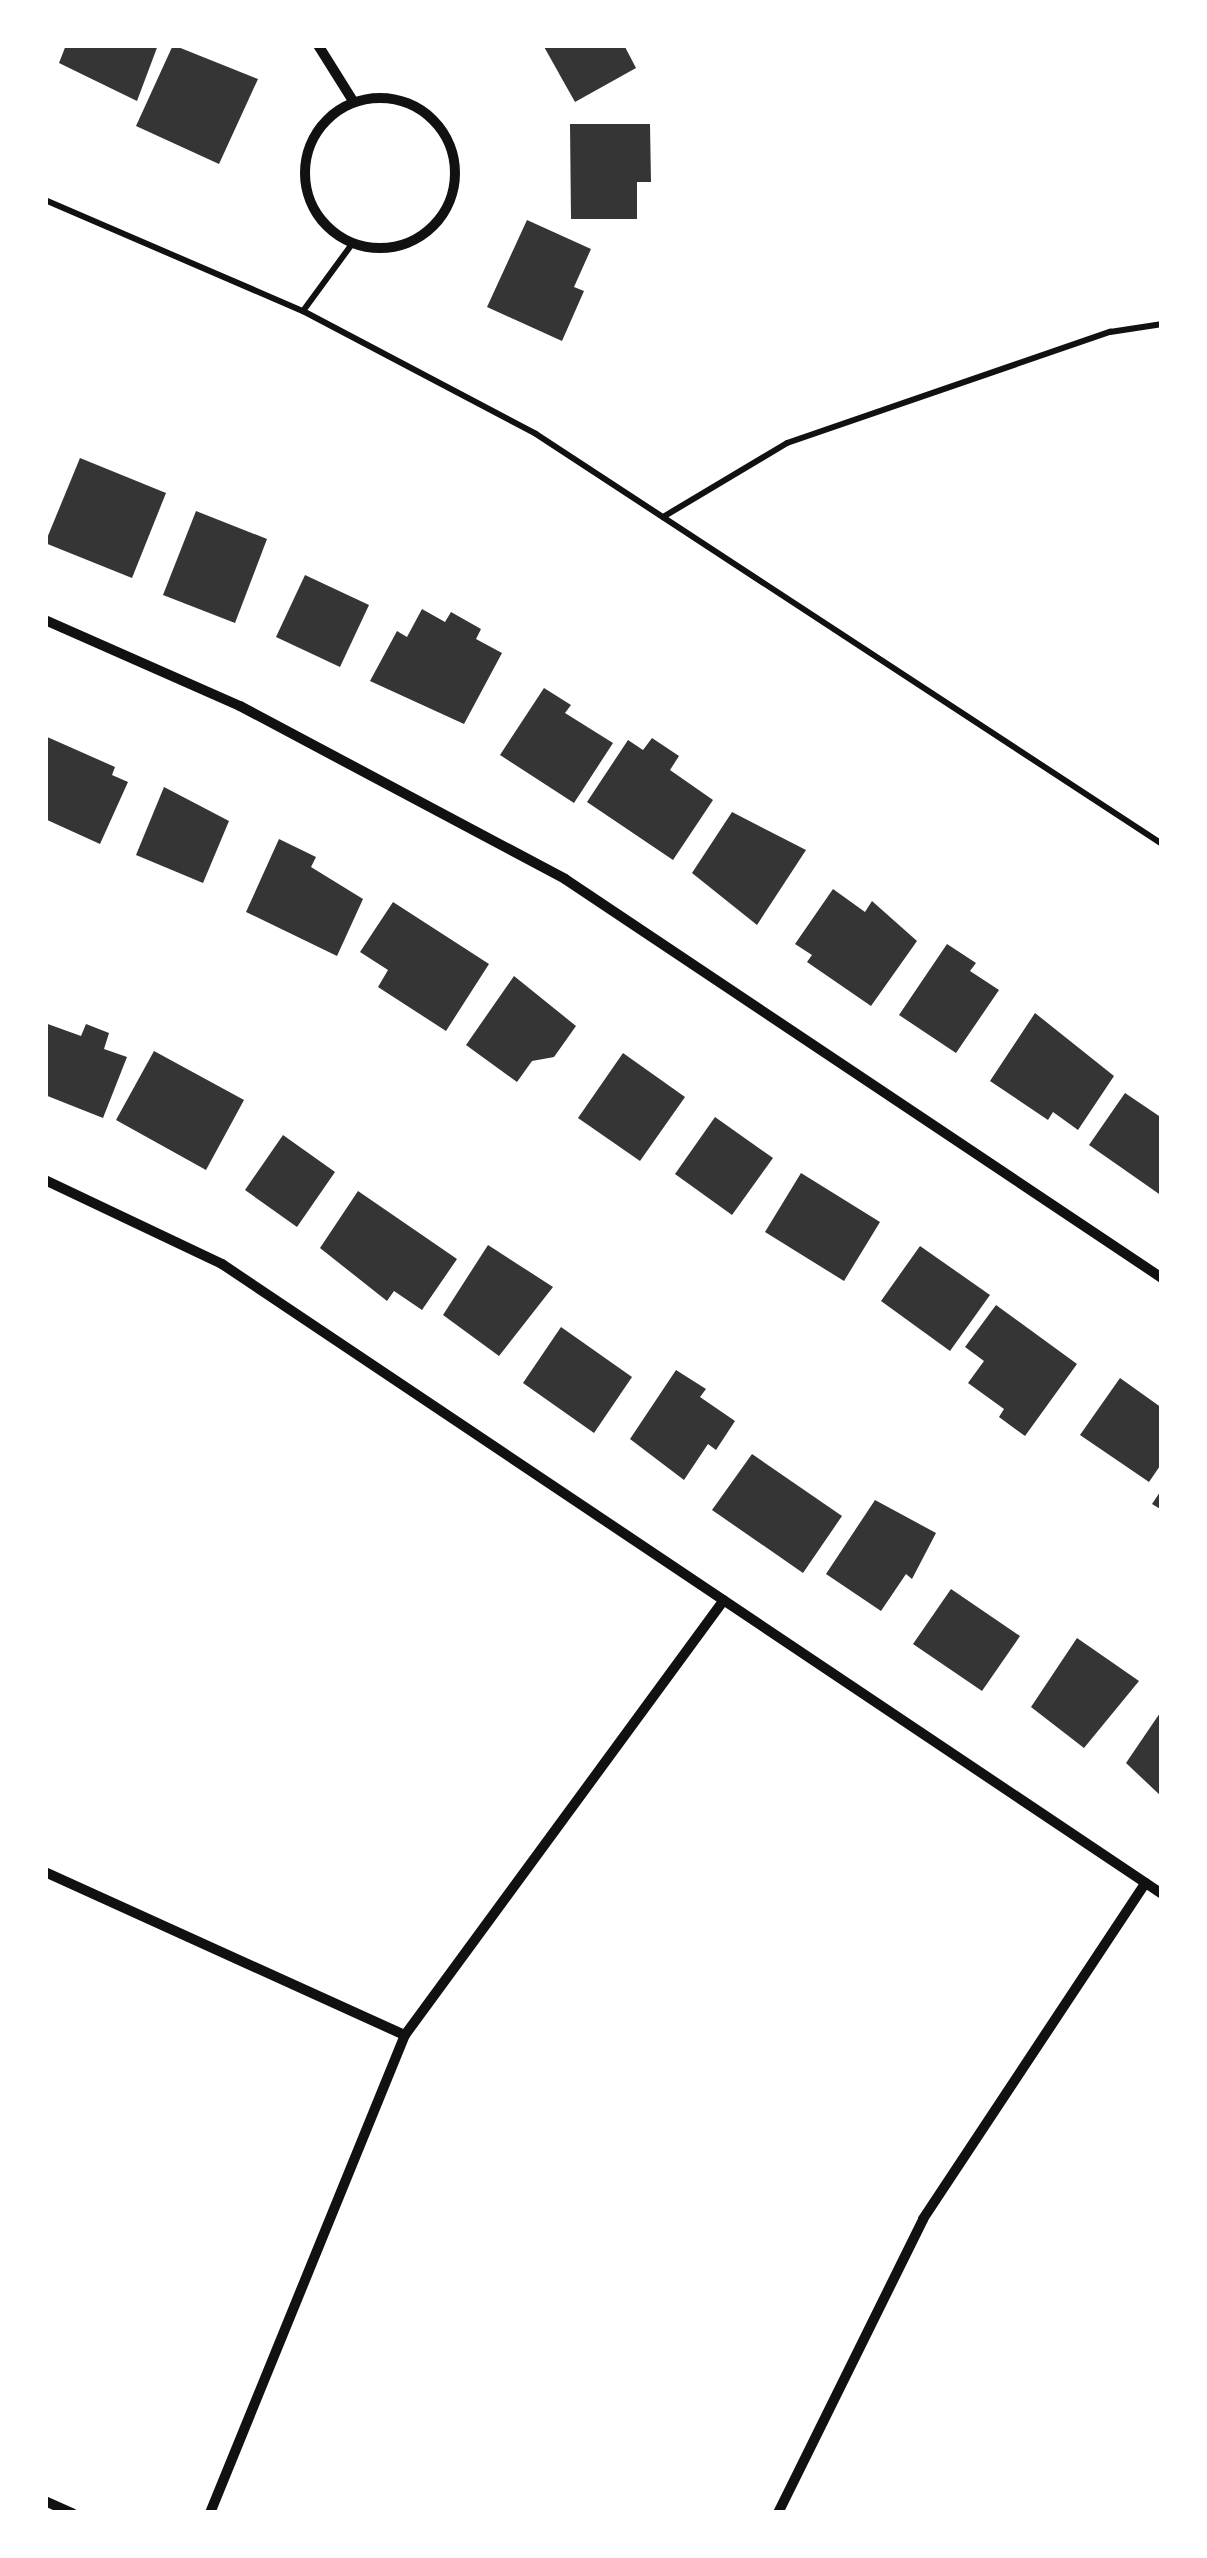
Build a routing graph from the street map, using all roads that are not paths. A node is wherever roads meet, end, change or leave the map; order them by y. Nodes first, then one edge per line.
1 (318, 45) edge
2 (353, 102) junction
3 (45, 620) edge
4 (45, 1180) edge
5 (1162, 1278) edge
6 (724, 1600) junction
7 (45, 1872) edge
8 (1145, 1882) junction
9 (1162, 1894) edge
10 (405, 2034) junction
11 (45, 2502) edge
12 (72, 2513) edge
13 (210, 2513) edge
14 (778, 2513) edge

1 - 2 street
2 - 2 street
3 - 5 street
4 - 6 street
6 - 8 street
6 - 10 street
7 - 10 street
8 - 9 street
8 - 14 street
10 - 13 street
11 - 12 street

